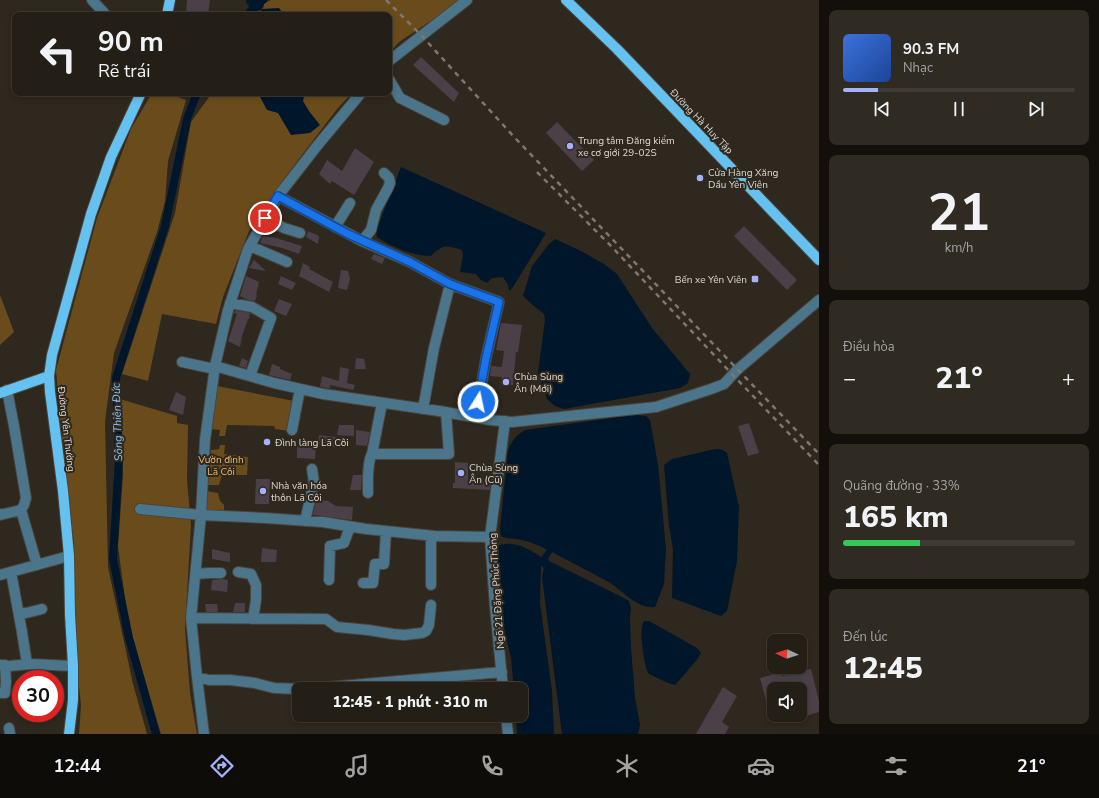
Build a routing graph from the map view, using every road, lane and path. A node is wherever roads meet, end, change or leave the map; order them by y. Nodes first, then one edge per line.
1 (92, 0) edge
2 (170, 0) edge
3 (467, 0) edge
4 (570, 1) edge
5 (103, 12) edge
6 (167, 12) edge
7 (392, 59) edge
8 (392, 84) edge
9 (140, 96) edge
10 (359, 96) edge
11 (444, 120) dead end
12 (384, 173) dead end
13 (278, 196) junction
14 (350, 203) dead end
15 (265, 218) junction
16 (335, 227) junction
17 (300, 233) dead end
18 (362, 241) junction
19 (250, 246) junction
20 (819, 260) edge
21 (287, 262) dead end
22 (450, 284) junction
23 (819, 300) edge
24 (230, 303) junction
25 (182, 362) dead end
26 (215, 366) junction
27 (49, 376) junction
28 (250, 376) junction
29 (300, 389) junction
30 (3, 392) edge
31 (382, 403) junction
32 (423, 409) junction
33 (446, 412) junction
34 (476, 417) junction
35 (505, 421) junction
36 (292, 430) dead end
37 (372, 454) junction
38 (312, 469) dead end
39 (368, 493) dead end
40 (140, 509) dead end
41 (21, 510) junction
42 (0, 514) edge
43 (202, 515) junction
44 (305, 521) junction
45 (350, 526) junction
46 (386, 531) junction
47 (431, 536) junction
48 (490, 536) junction
49 (69, 556) junction
50 (37, 565) junction
51 (11, 572) junction
52 (238, 572) dead end
53 (221, 573) dead end
54 (196, 574) junction
55 (0, 575) edge
56 (329, 580) dead end
57 (363, 583) dead end
58 (431, 585) dead end
59 (431, 606) dead end
60 (42, 609) dead end
61 (19, 613) junction
62 (191, 618) junction
63 (253, 619) junction
64 (27, 664) junction
65 (2, 665) edge
66 (73, 666) junction
67 (502, 672) junction
68 (197, 677) junction
69 (387, 682) edge
70 (503, 682) edge
71 (292, 689) edge
72 (0, 693) edge
73 (507, 722) edge
74 (69, 734) edge
75 (204, 734) edge
76 (508, 734) edge

1 - 5 street
2 - 6 main road
3 - 7 street
4 - 20 main road, Đường Hà Huy Tập
8 - 11 street
9 - 27 main road, Đường Yên Thường
10 - 13 street
12 - 18 street
13 - 15 street
13 - 16 street
14 - 16 street
15 - 17 street
15 - 19 street
16 - 18 street
18 - 22 street
19 - 21 street
19 - 24 street
22 - 32 street
22 - 34 street
23 - 35 street
24 - 26 street
24 - 28 street
25 - 26 street
26 - 28 street
26 - 43 street
27 - 30 main road
27 - 49 main road, Đường Yên Thường
28 - 29 street
29 - 31 street
29 - 36 street
30 - 41 street
31 - 32 street
31 - 37 street
32 - 33 street
33 - 34 street
33 - 37 street
34 - 35 street
35 - 48 street, Ngõ 21 Đặng Phúc Thông
37 - 39 street
38 - 44 street
40 - 43 street
41 - 42 street
41 - 50 street
43 - 44 street
43 - 54 street
44 - 45 street
45 - 46 street
45 - 56 street
46 - 47 street
46 - 57 street
47 - 48 street
47 - 58 street
48 - 67 street, Ngõ 21 Đặng Phúc Thông
49 - 50 street
49 - 66 main road, Đường Yên Thường
50 - 51 street
51 - 55 street
51 - 61 street
52 - 63 street
53 - 54 street
54 - 62 street
59 - 63 street
60 - 61 street
61 - 64 street
62 - 63 street
62 - 68 street
64 - 65 street
64 - 66 street
65 - 72 street
66 - 74 main road, Đường Yên Thường
67 - 69 street
67 - 70 street, Ngõ 21 Đặng Phúc Thông
68 - 71 street
68 - 75 street
73 - 76 street

